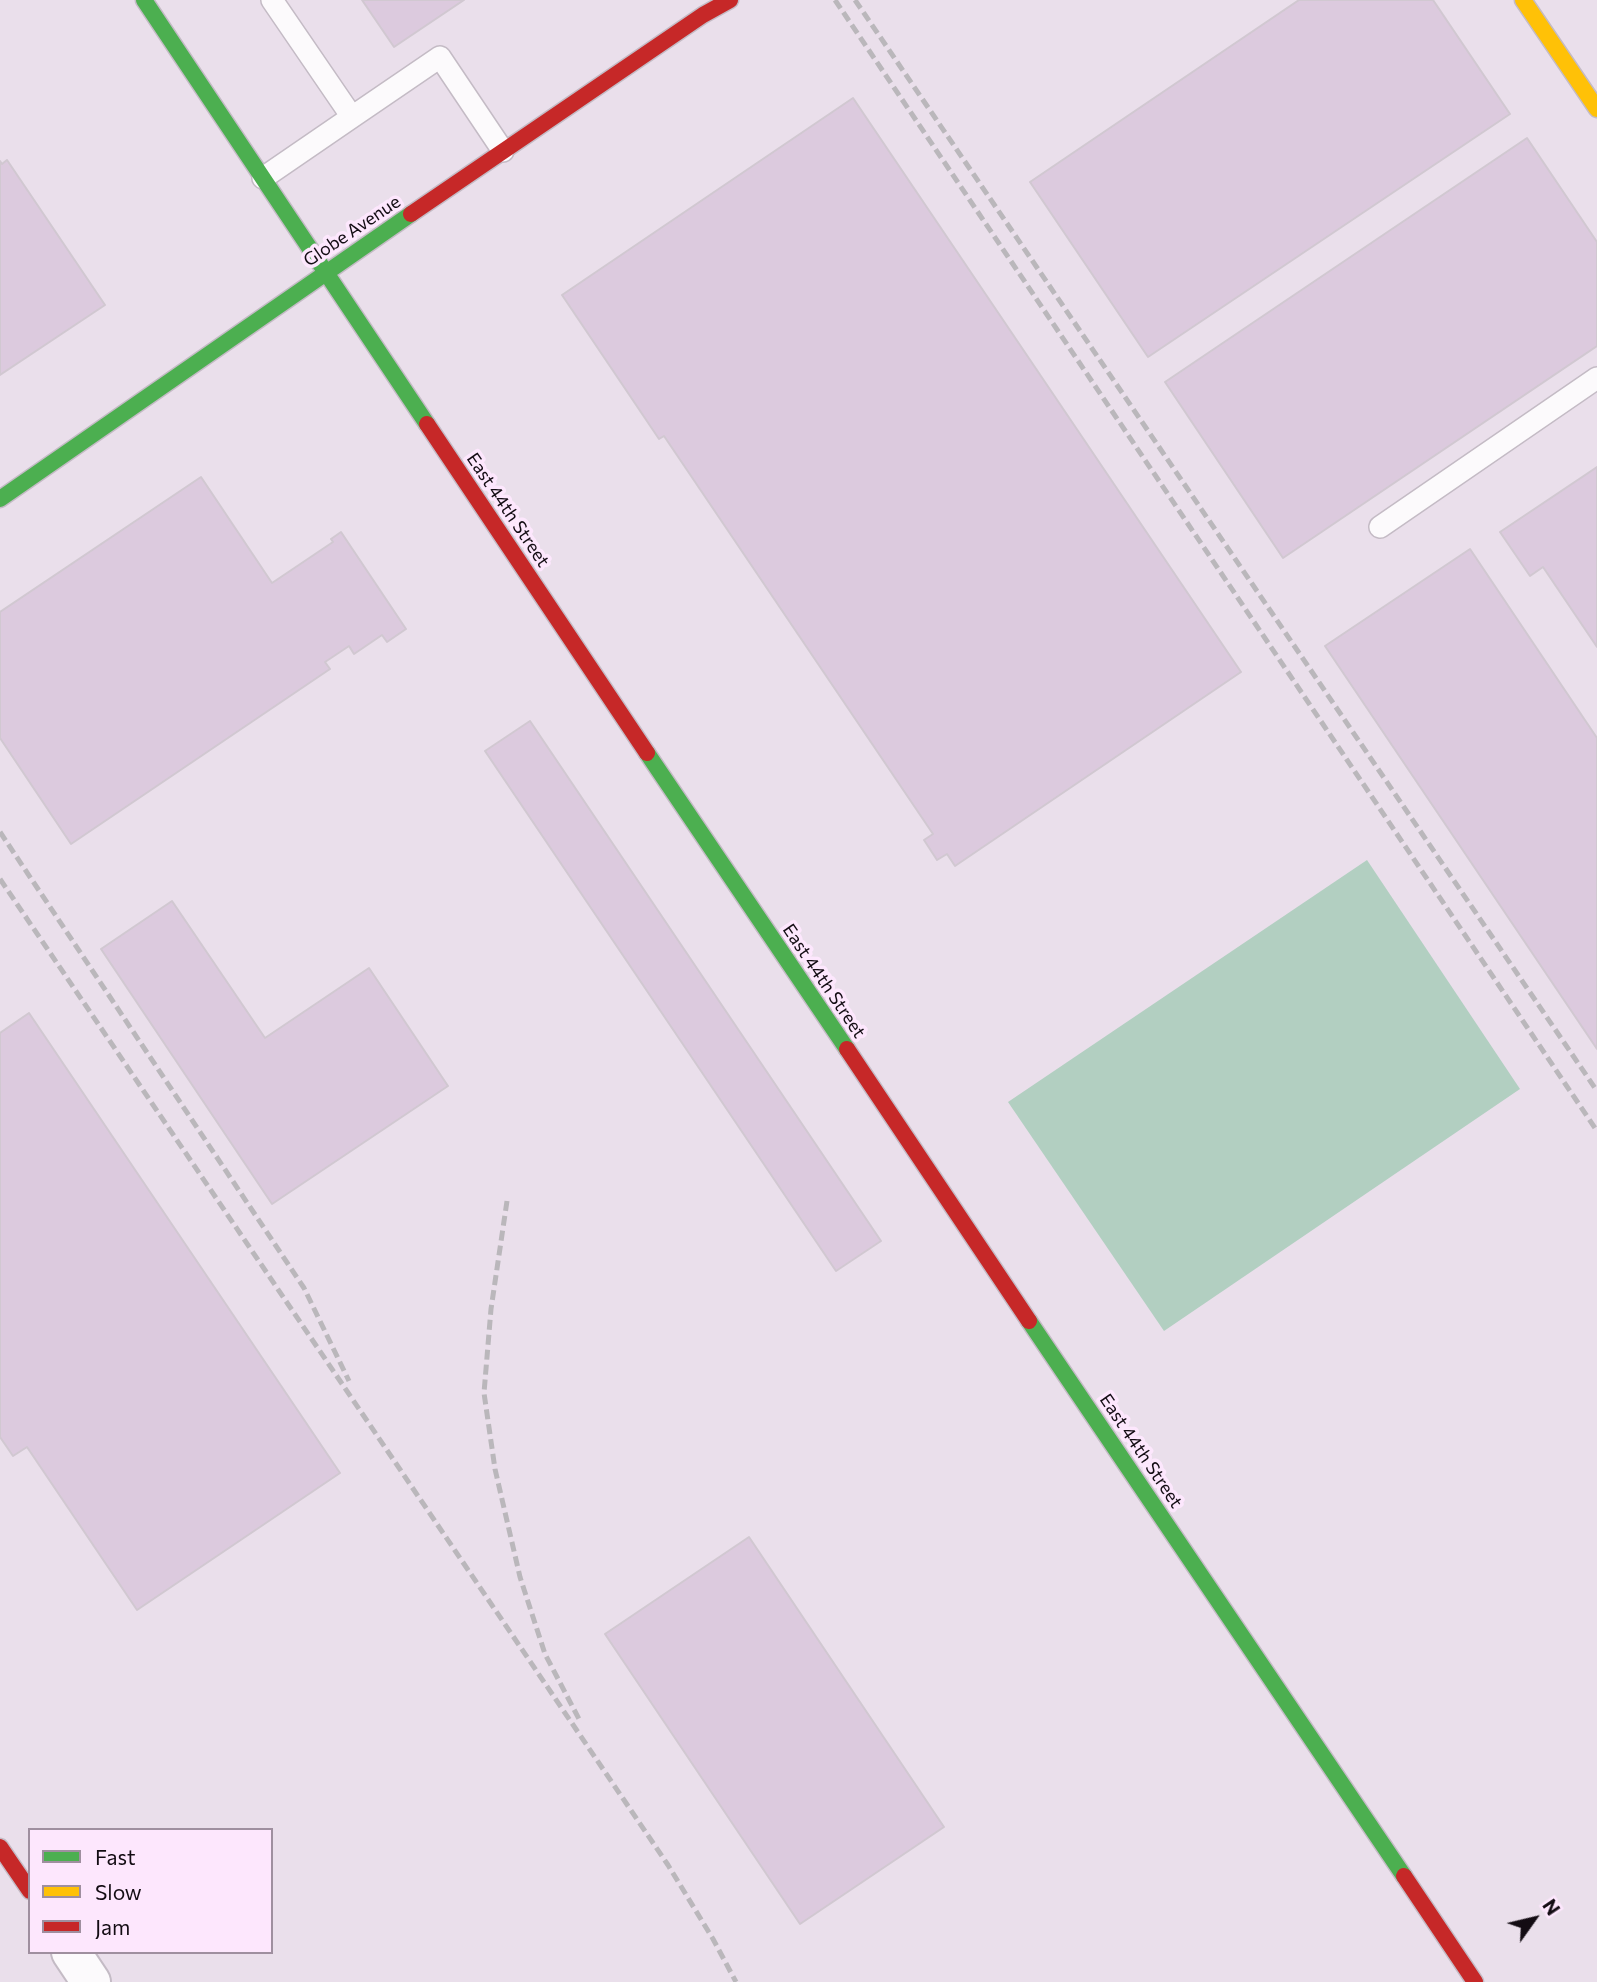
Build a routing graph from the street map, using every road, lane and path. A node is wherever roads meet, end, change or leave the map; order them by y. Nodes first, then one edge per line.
1 (144, 0) edge
2 (272, 0) edge
3 (730, 0) edge
4 (1523, 0) edge
5 (1597, 109) edge
6 (352, 117) junction
7 (503, 151) junction
8 (263, 178) junction
9 (326, 272) junction
10 (1597, 378) edge
11 (0, 499) edge
12 (1380, 527) dead end
13 (0, 1847) edge
14 (28, 1888) edge
15 (72, 1954) edge
16 (91, 1982) edge
17 (1475, 1982) edge

1 - 8 street, East 44th Street
2 - 6 lane
3 - 7 street, Globe Avenue
4 - 5 street
6 - 7 lane
6 - 8 lane
7 - 9 street, Globe Avenue
8 - 9 street, East 44th Street
9 - 11 street, Globe Avenue
9 - 17 street, East 44th Street
10 - 12 lane
13 - 14 street
15 - 16 street

